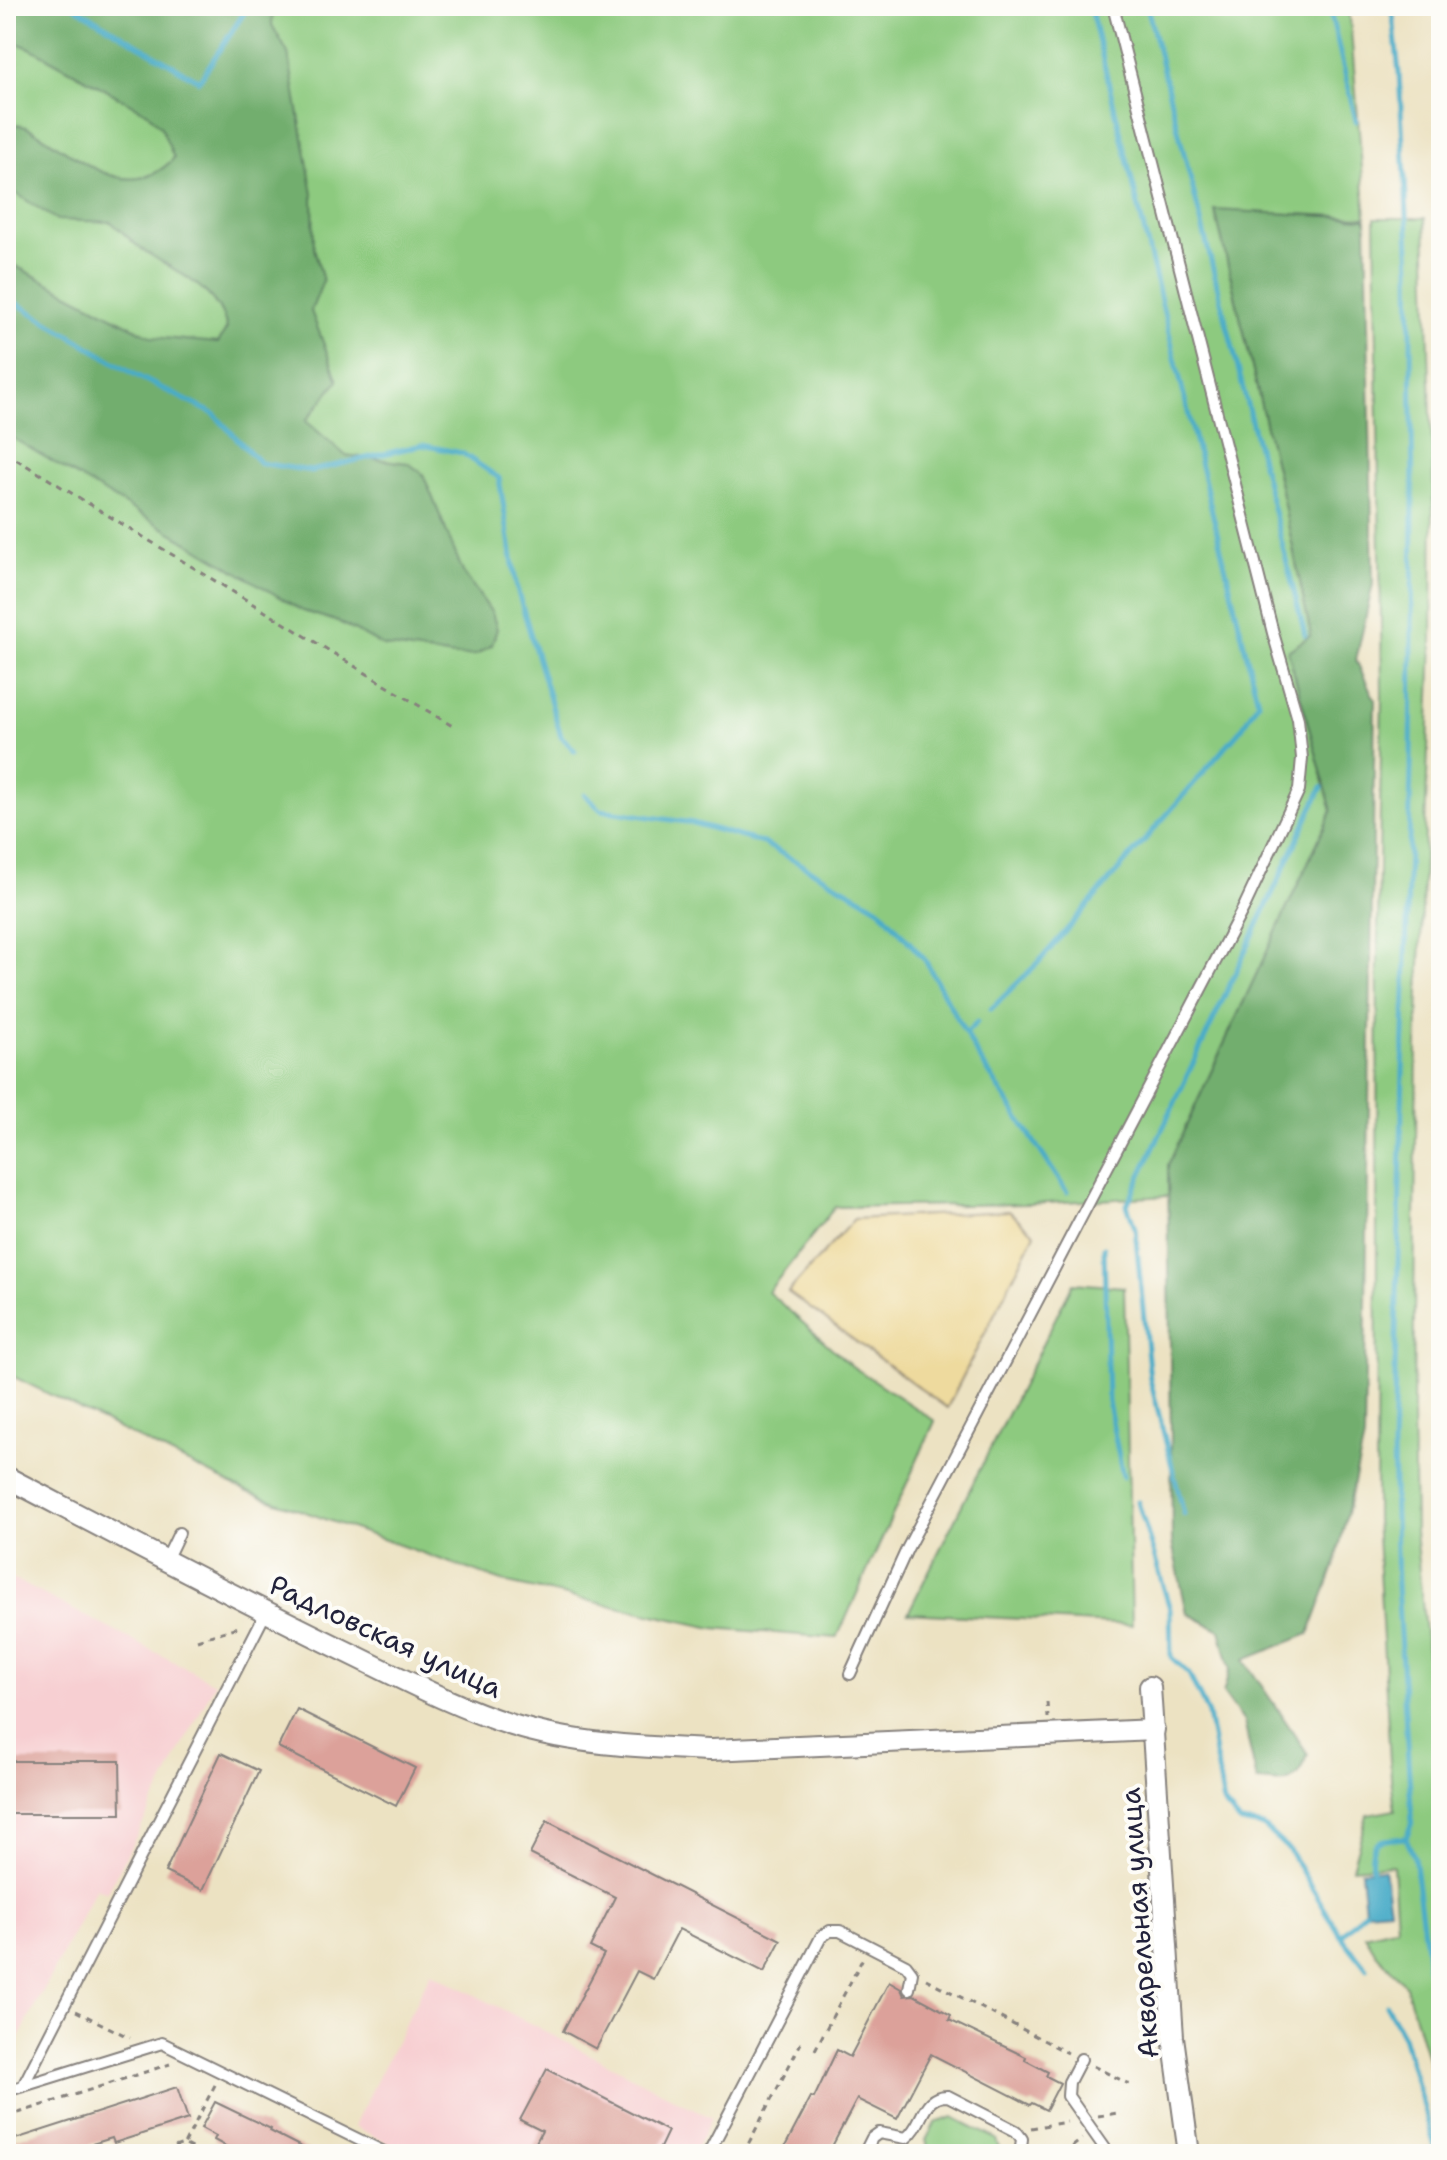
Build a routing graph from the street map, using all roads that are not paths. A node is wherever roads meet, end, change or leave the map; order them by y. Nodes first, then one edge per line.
1 (1113, 6) edge
2 (6, 1477) edge
3 (179, 1533) dead end
4 (166, 1560) junction
5 (266, 1612) junction
6 (850, 1674) dead end
7 (1150, 1687) dead end
8 (1154, 1730) junction
9 (909, 1989) dead end
10 (1081, 2059) road end
11 (23, 2086) junction
12 (6, 2091) edge
13 (388, 2154) edge
14 (708, 2154) edge
15 (864, 2154) edge
16 (1020, 2154) edge
17 (1109, 2154) edge
18 (1189, 2154) edge

1 - 6 lane
2 - 4 street, Радловская улица
3 - 4 lane
4 - 5 street, Радловская улица
5 - 8 street, Радловская улица
5 - 11 lane
7 - 8 street, Акварельная улица
8 - 18 street, Акварельная улица
9 - 14 lane
10 - 17 lane
11 - 12 lane
11 - 13 lane
15 - 16 lane

